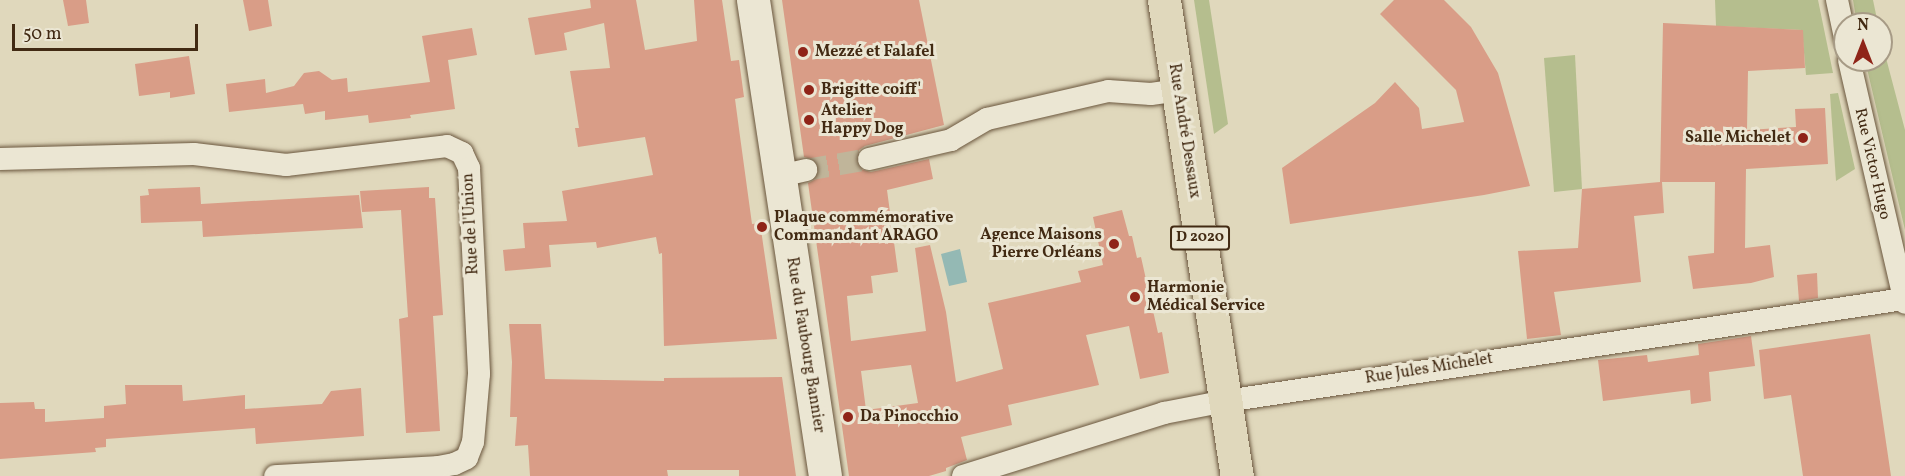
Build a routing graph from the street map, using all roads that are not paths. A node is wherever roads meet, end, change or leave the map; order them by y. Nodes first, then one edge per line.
1 (753, 0) edge
2 (1164, 0) edge
3 (1852, 72) edge
4 (1178, 90) junction
5 (0, 159) edge
6 (869, 159) tunnel mouth
7 (1904, 301) edge
8 (1226, 401) junction
9 (313, 475) edge
10 (275, 476) edge
11 (825, 476) edge
12 (963, 476) edge
13 (1237, 476) edge

1 - 11 main road, Rue du Faubourg Bannier
2 - 4 main road, Rue André Dessaux / D 2020
3 - 7 street, Rue Victor Hugo
4 - 6 street
4 - 8 main road, Rue André Dessaux / D 2020
5 - 9 street, Rue de l'Union
7 - 8 street, Rue Jules Michelet
8 - 12 street, Rue Jules Michelet
8 - 13 main road, Rue André Dessaux / D 2020
9 - 10 street, Rue de l'Union

